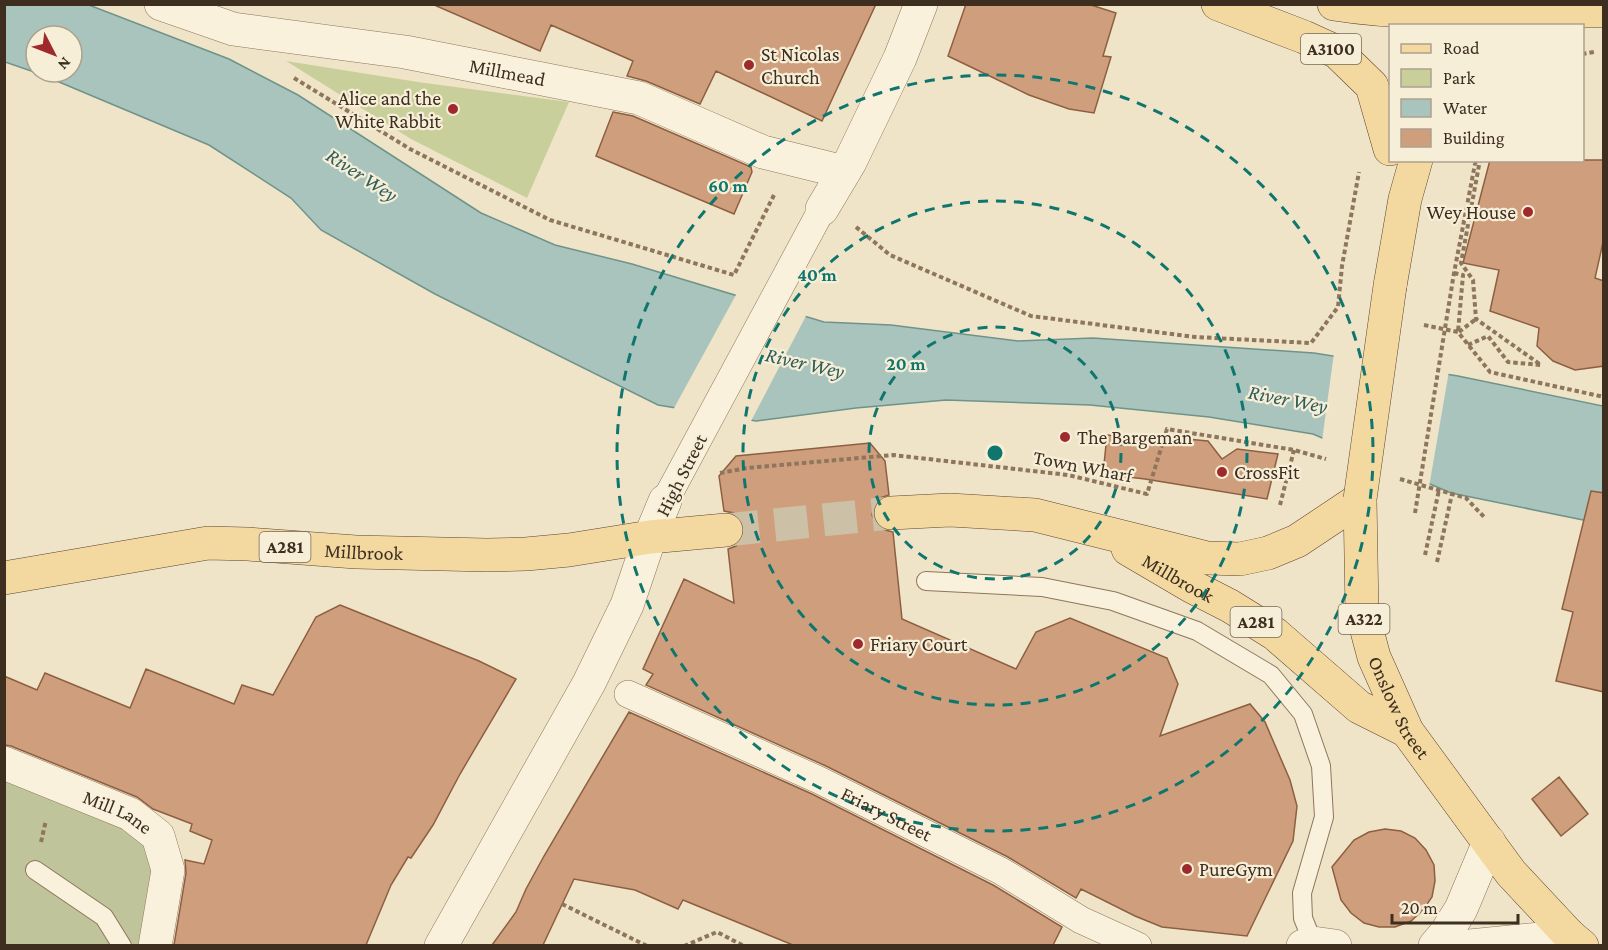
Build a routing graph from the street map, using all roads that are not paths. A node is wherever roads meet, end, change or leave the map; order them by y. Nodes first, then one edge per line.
1 (161, 4) edge
2 (921, 4) edge
3 (1218, 4) edge
4 (1334, 4) edge
5 (1604, 11) edge
6 (1531, 19) edge
7 (1389, 146) edge
8 (1395, 162) edge
9 (1415, 162) edge
10 (844, 172) junction
11 (1405, 199) junction
12 (818, 216) joint
13 (670, 492) joint
14 (1360, 499) junction
15 (891, 513) tunnel mouth
16 (726, 530) tunnel mouth
17 (1094, 530) junction
18 (650, 537) junction
19 (4, 578) edge
20 (926, 582) dead end
21 (628, 694) dead end
22 (1407, 730) junction
23 (4, 763) edge
24 (1489, 842) junction
25 (35, 870) road end
26 (1576, 941) edge
27 (122, 945) edge
28 (155, 945) edge
29 (441, 945) edge
30 (1138, 945) edge
31 (1317, 945) edge
32 (1435, 945) edge
33 (1470, 945) edge

1 - 10 street, Millmead
2 - 10 street, High Street
3 - 7 main road, A3100
4 - 6 main road, A3100
5 - 6 main road
8 - 11 main road, Onslow Street
9 - 11 main road, Onslow Street
10 - 12 street, High Street
11 - 14 main road, Onslow Street / A322, bridge
12 - 13 street, High Street
13 - 18 street, High Street
14 - 17 main road, Millbrook / A281
14 - 22 main road, Onslow Street / A322
15 - 17 main road, Millbrook / A281
16 - 18 main road, Millbrook / A281
17 - 22 main road, Millbrook / A281
18 - 19 main road, Millbrook / A281
18 - 29 street, High Street
20 - 31 lane
21 - 30 street, Friary Street
22 - 24 main road, Onslow Street
23 - 28 street, Mill Lane
24 - 26 main road, Onslow Street
24 - 32 street
25 - 27 lane
26 - 33 street

